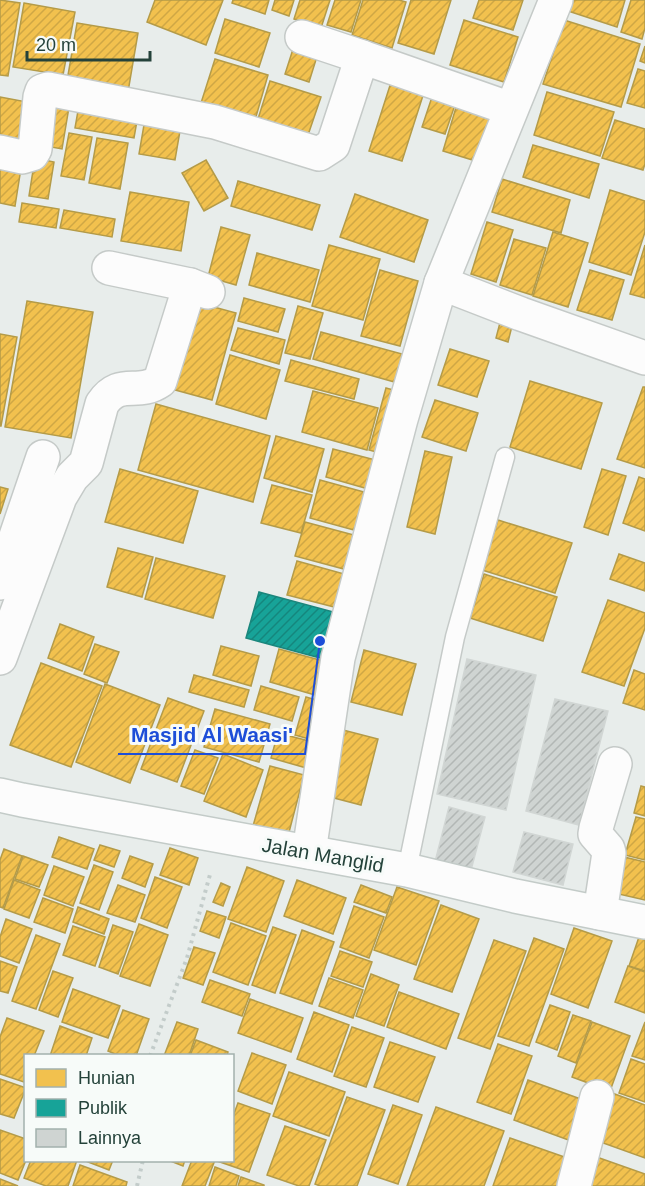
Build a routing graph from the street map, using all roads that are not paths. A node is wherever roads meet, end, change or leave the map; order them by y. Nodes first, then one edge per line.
1 (556, 0) edge
2 (302, 37) dead end
3 (362, 57) junction
4 (511, 110) junction
5 (0, 152) edge
6 (109, 268) dead end
7 (441, 283) junction
8 (645, 358) edge
9 (43, 457) dead end
10 (505, 457) dead end
11 (0, 582) edge
12 (0, 658) edge
13 (615, 764) dead end
14 (0, 795) edge
15 (309, 852) junction
16 (407, 870) junction
17 (600, 913) junction
18 (645, 922) edge
19 (597, 1097) dead end
20 (574, 1186) edge

1 - 4 street
2 - 3 street
3 - 4 street
3 - 5 street
4 - 7 street
6 - 12 street
7 - 8 street
7 - 15 street
9 - 11 street
10 - 16 lane
13 - 17 street
14 - 15 street, Jalan Manglid
15 - 16 street, Jalan Manglid
16 - 17 street, Jalan Manglid
17 - 18 street, Jalan Manglid
19 - 20 street

